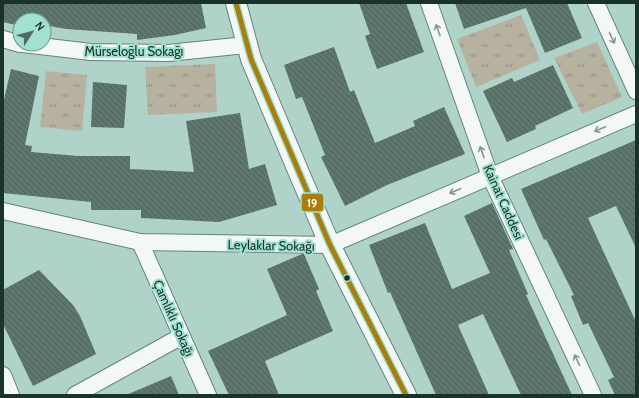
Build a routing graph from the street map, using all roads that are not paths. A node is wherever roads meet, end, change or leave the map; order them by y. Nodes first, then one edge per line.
1 (236, 3) edge
2 (429, 3) edge
3 (596, 3) edge
4 (246, 45) junction
5 (52, 48) edge
6 (636, 91) edge
7 (636, 114) edge
8 (490, 176) junction
9 (3, 211) edge
10 (140, 242) junction
11 (330, 245) junction
12 (182, 336) junction
13 (3, 375) edge
14 (11, 395) edge
15 (75, 395) edge
16 (208, 395) edge
17 (406, 395) edge
18 (593, 395) edge

1 - 4 street
8 -> 2 street, Kainat Caddesi
3 -> 6 street
4 - 5 street, Mürseloğlu Sokağı
4 - 11 street
7 -> 8 street, Leylaklar Sokağı
8 -> 11 street, Leylaklar Sokağı
18 -> 8 street, Kainat Caddesi
9 - 10 street, Leylaklar Sokağı
10 - 11 street, Leylaklar Sokağı
10 - 12 street, Çamlıklı Sokağı
11 - 17 street
12 - 15 street
12 - 16 street, Çamlıklı Sokağı
13 - 14 street

